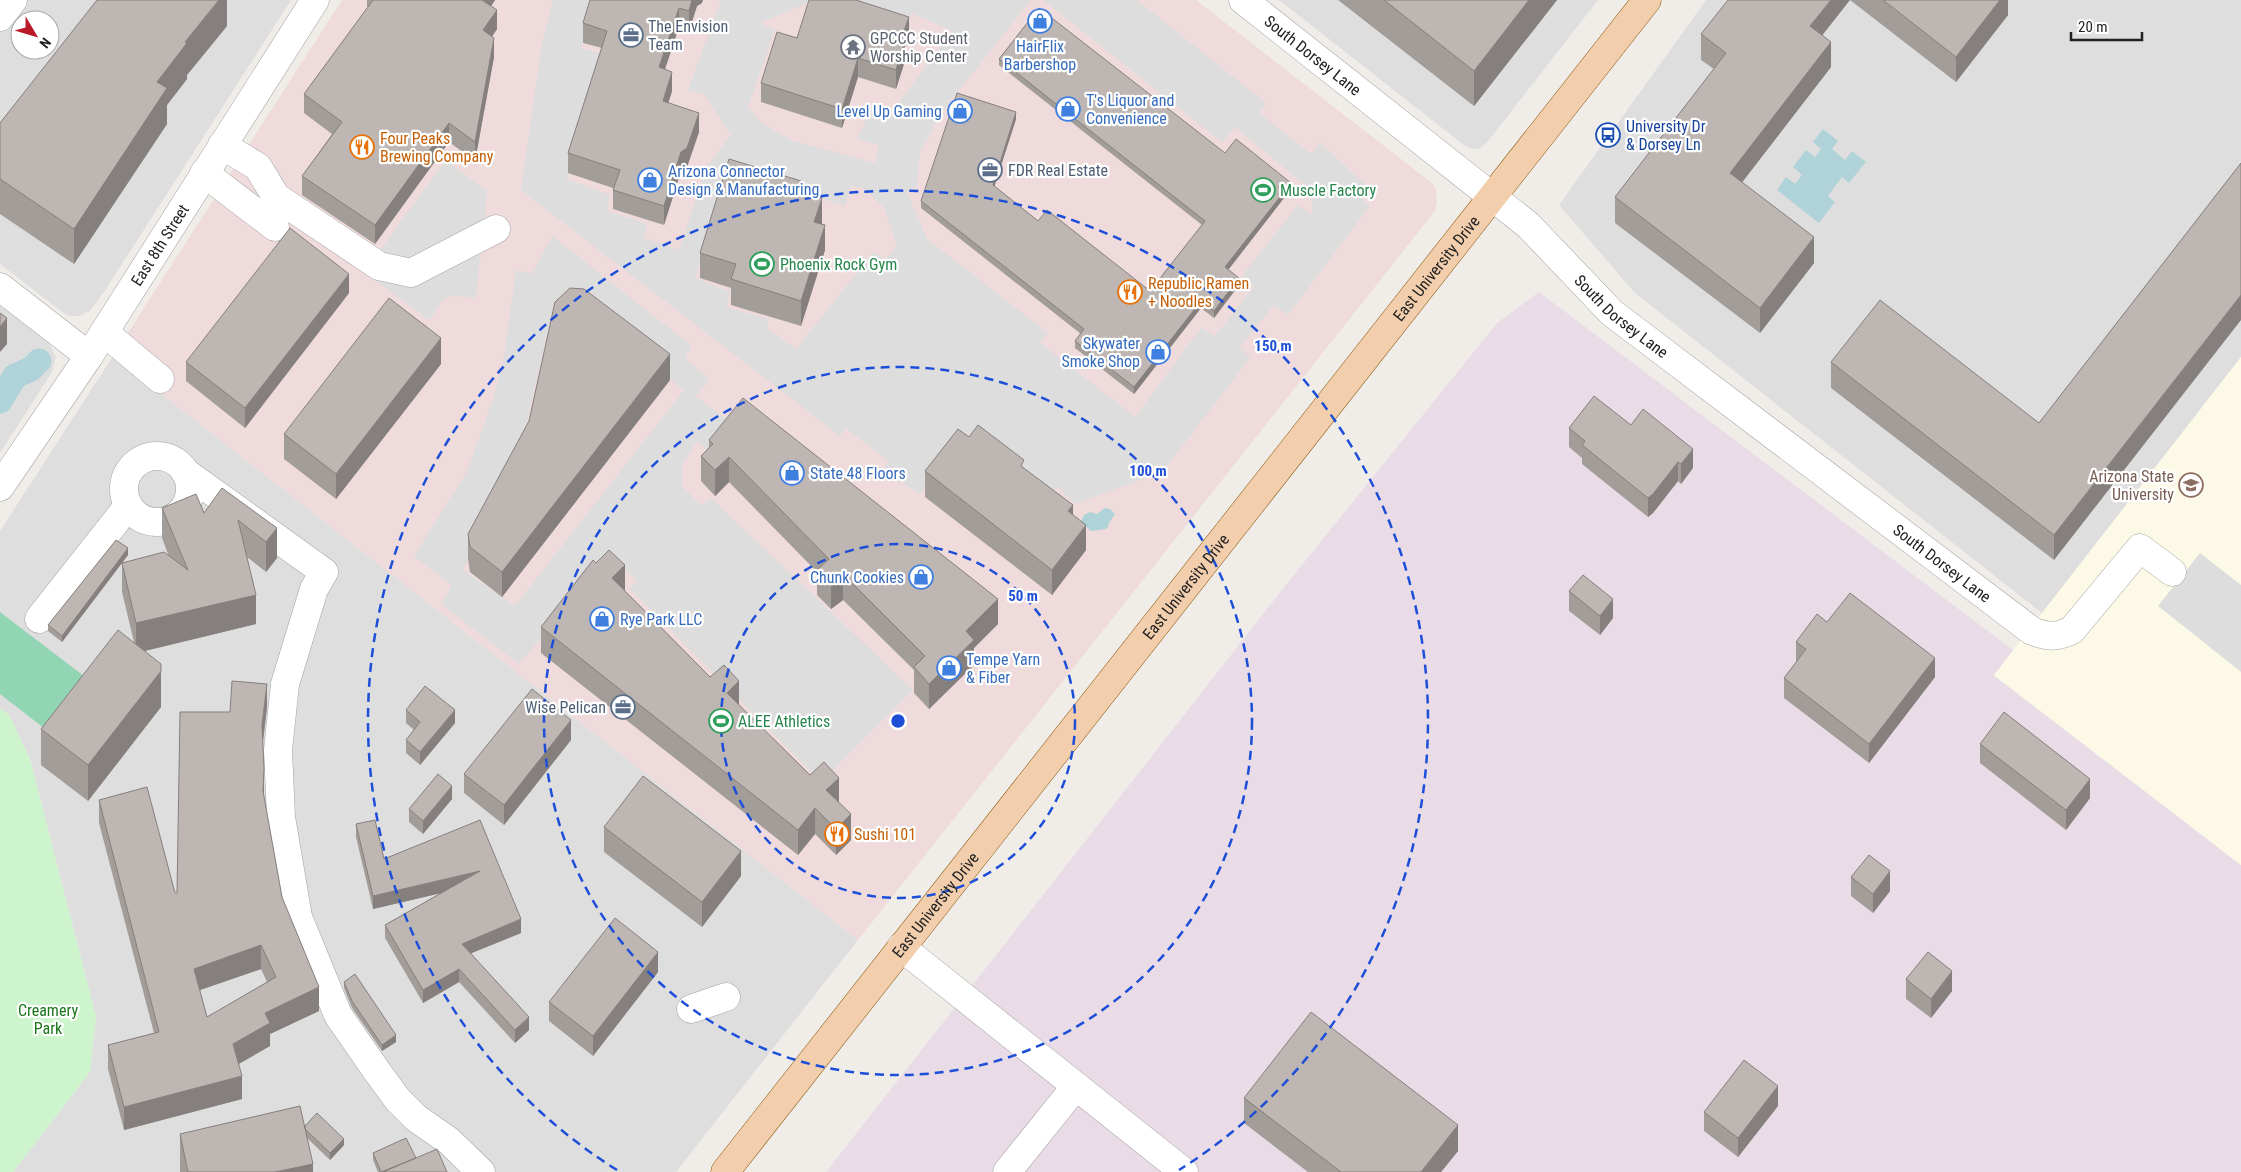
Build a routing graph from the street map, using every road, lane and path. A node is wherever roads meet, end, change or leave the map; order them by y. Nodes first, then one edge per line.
1 (13, 0) edge
2 (314, 0) edge
3 (1243, 0) edge
4 (1647, 0) edge
5 (0, 17) edge
6 (222, 145) junction
7 (204, 173) junction
8 (1494, 197) junction
9 (275, 227) dead end
10 (496, 229) dead end
11 (0, 287) edge
12 (104, 332) junction
13 (89, 356) junction
14 (160, 379) dead end
15 (185, 472) junction
16 (0, 487) edge
17 (128, 506) junction
18 (2172, 572) dead end
19 (39, 619) dead end
20 (902, 947) junction
21 (726, 997) dead end
22 (691, 1009) dead end
23 (1076, 1086) junction
24 (481, 1172) edge
25 (724, 1172) edge
26 (1007, 1172) edge
27 (1184, 1172) edge

1 - 5 street
2 - 6 street, East 8th Street
3 - 8 street, South Dorsey Lane
4 - 8 main road, East University Drive
6 - 7 street, East 8th Street
6 - 10 street
7 - 9 street
7 - 12 street, East 8th Street
8 - 18 street, South Dorsey Lane
8 - 20 main road, East University Drive
11 - 13 street
12 - 13 street, East 8th Street
12 - 14 street
13 - 16 street, East 8th Street
15 - 17 street
15 - 17 street
15 - 24 street
17 - 19 street
20 - 23 street
20 - 25 main road, East University Drive
21 - 22 street
23 - 26 street
23 - 27 street

